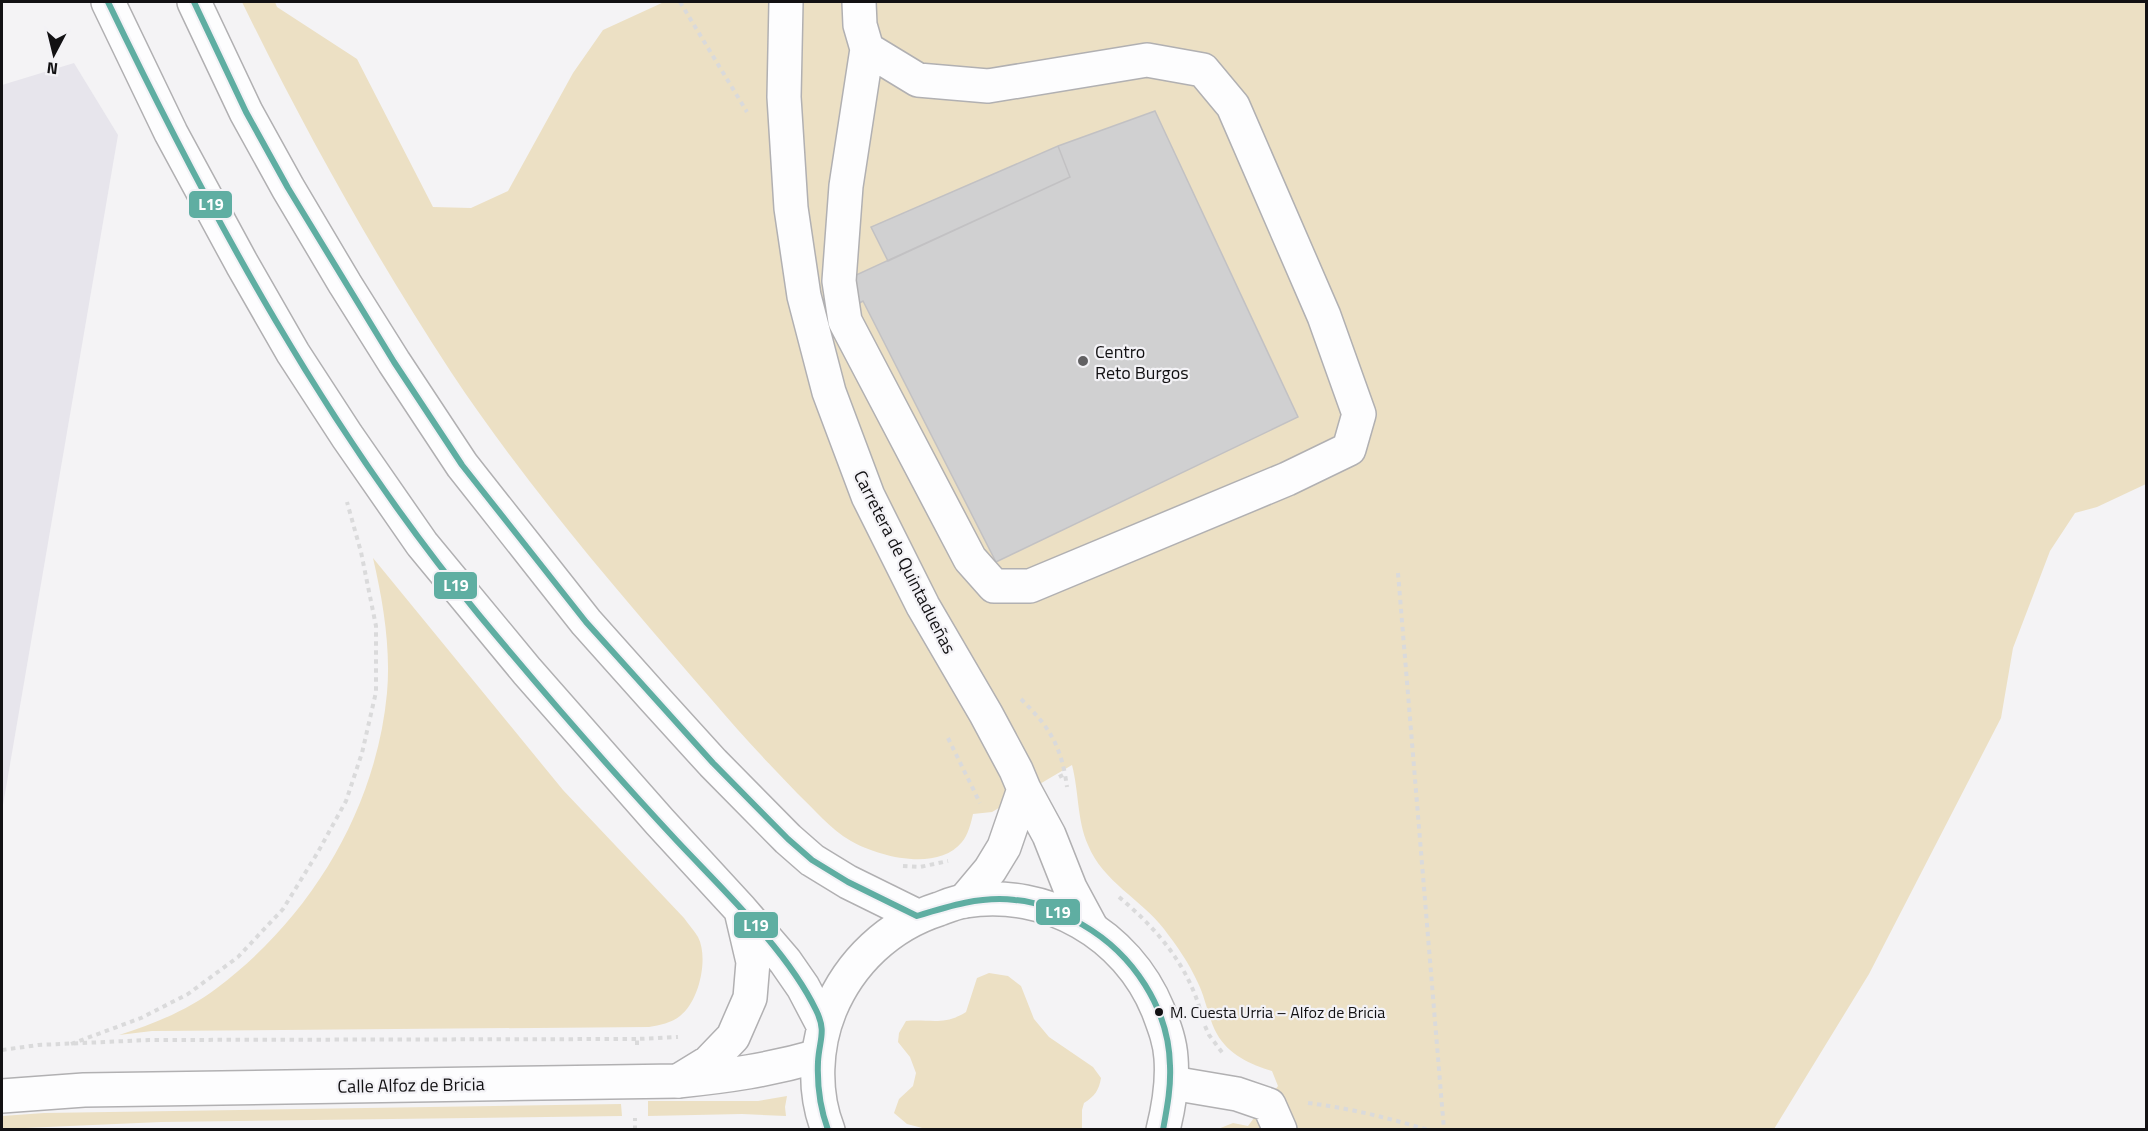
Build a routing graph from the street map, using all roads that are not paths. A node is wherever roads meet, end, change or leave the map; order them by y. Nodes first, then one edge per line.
1 (108, 2) edge
2 (194, 2) edge
3 (786, 2) edge
4 (859, 2) edge
5 (867, 49) junction
6 (1024, 789) junction
7 (964, 901) junction
8 (741, 910) junction
9 (917, 916) junction
10 (1091, 927) junction
11 (821, 1041) junction
12 (678, 1081) junction
13 (1172, 1083) junction
14 (2, 1096) edge
15 (1275, 1117) edge
16 (828, 1130) edge
17 (1162, 1130) edge

1 - 8 main road
2 - 9 main road
3 - 6 main road, Carretera de Quintadueñas
4 - 5 main road
5 - 5 main road
6 - 7 main road
6 - 10 main road, Carretera de Quintadueñas
7 - 9 main road
7 - 10 main road
8 - 11 main road
8 - 12 main road
9 - 11 main road
10 - 13 main road
11 - 12 main road, Calle Alfoz de Bricia
11 - 16 main road
12 - 14 main road, Calle Alfoz de Bricia
13 - 15 main road
13 - 17 main road

